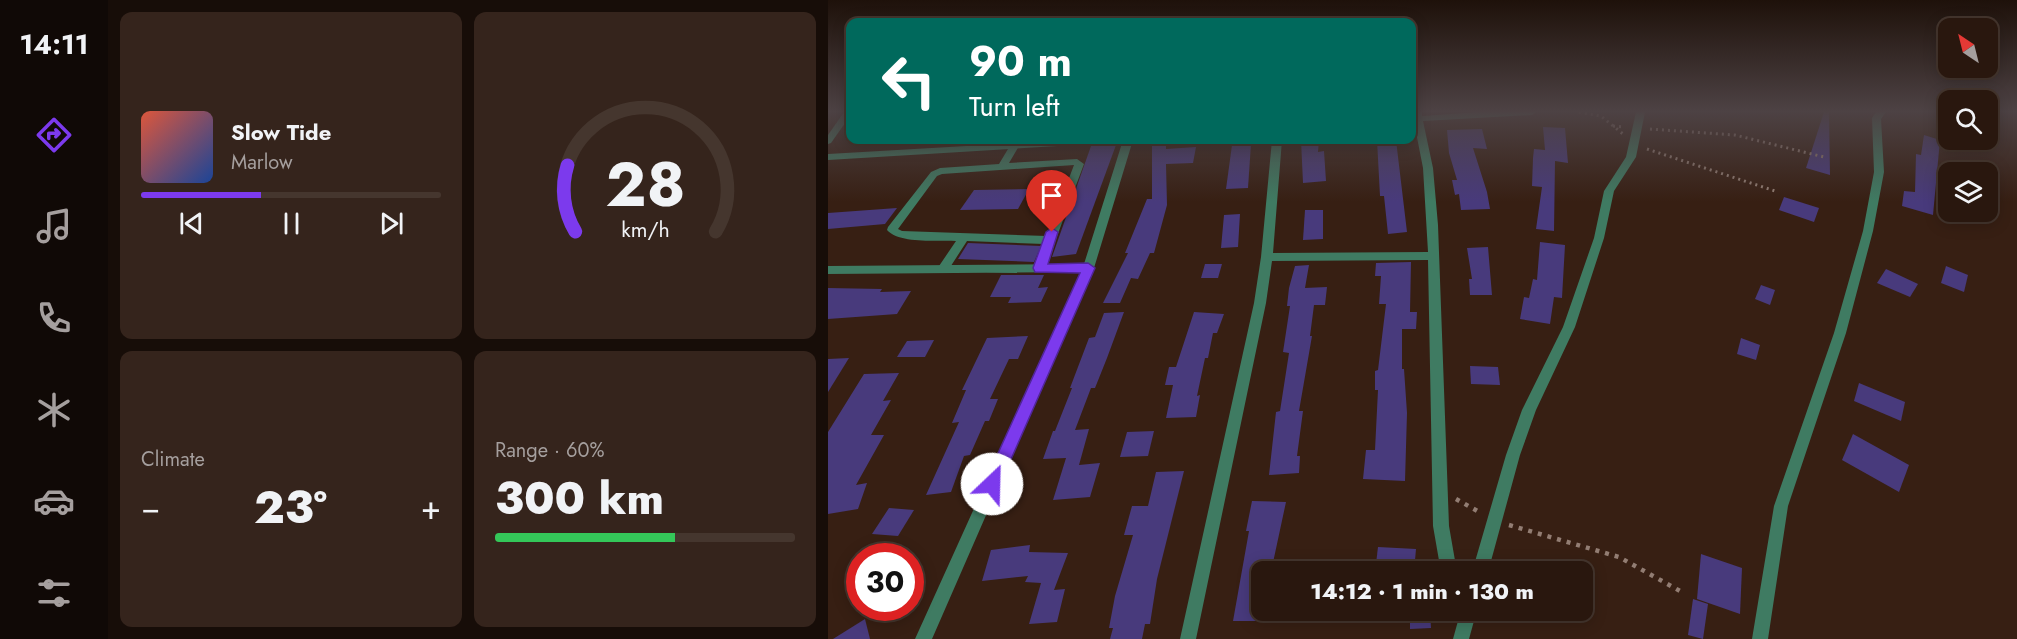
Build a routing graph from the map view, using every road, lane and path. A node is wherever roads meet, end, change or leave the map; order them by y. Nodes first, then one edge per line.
1 (1421, 142) edge
2 (1631, 142) edge
3 (1762, 142) edge
4 (1877, 142) edge
5 (1045, 144) edge
6 (1127, 144) edge
7 (1277, 144) edge
8 (1634, 144) junction
9 (1014, 146) junction
10 (1824, 157) dead end
11 (828, 158) edge
12 (1004, 166) junction
13 (1775, 191) dead end
14 (964, 237) junction
15 (1049, 240) junction
16 (1434, 256) junction
17 (1267, 257) junction
18 (1040, 268) junction
19 (1088, 268) junction
20 (943, 269) junction
21 (829, 271) edge
22 (1440, 489) junction
23 (1495, 521) junction
24 (1447, 561) edge
25 (1483, 561) edge
26 (1680, 591) dead end
27 (1464, 621) edge
28 (923, 639) edge
29 (1188, 639) edge
30 (1461, 639) edge
31 (1760, 639) edge

1 - 16 street
2 - 8 path
3 - 10 path
4 - 31 street
5 - 9 street
6 - 19 street
7 - 17 street
8 - 13 path
8 - 23 street
9 - 11 street
9 - 12 street
12 - 14 street
12 - 15 street
14 - 15 street
14 - 20 street
15 - 18 street
16 - 17 street
16 - 22 street
17 - 29 street
18 - 19 street
18 - 20 street
19 - 28 street
20 - 21 street
22 - 23 path
22 - 24 street
23 - 25 street
23 - 26 path
27 - 30 street

